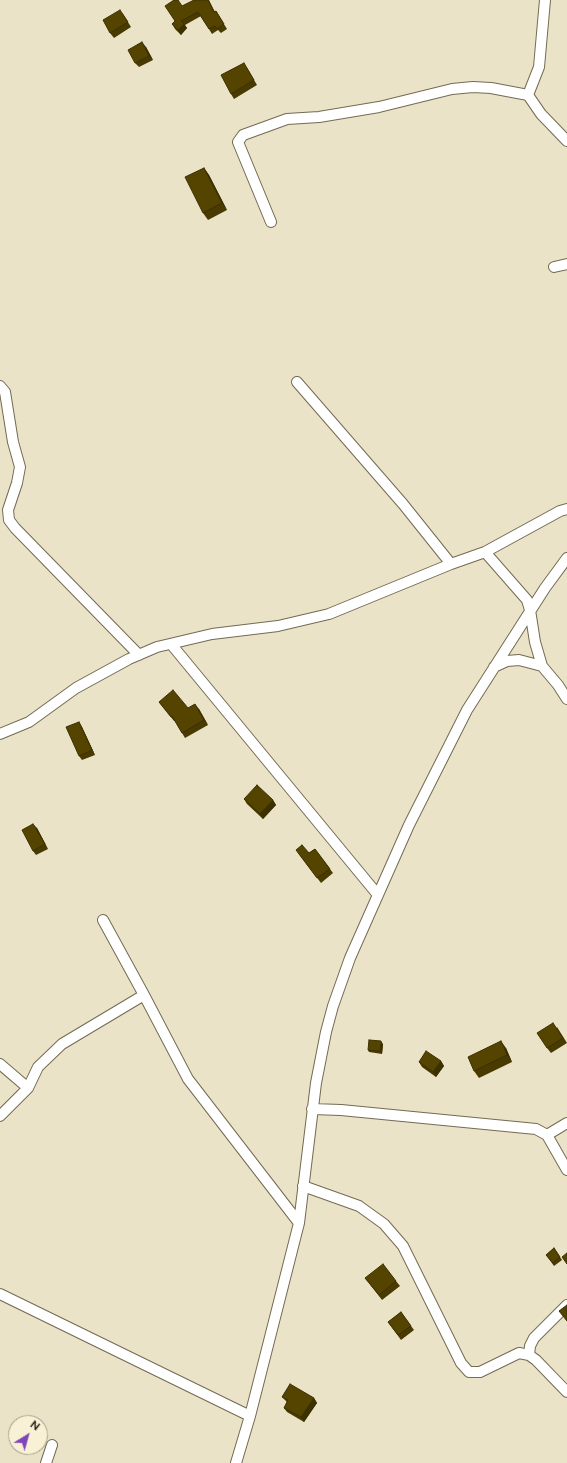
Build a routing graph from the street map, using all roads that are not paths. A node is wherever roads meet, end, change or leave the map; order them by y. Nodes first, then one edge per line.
1 (545, 0) edge
2 (528, 95) junction
3 (567, 141) edge
4 (271, 222) dead end
5 (567, 264) edge
6 (554, 267) dead end
7 (297, 382) dead end
8 (0, 386) edge
9 (567, 509) edge
10 (485, 552) junction
11 (567, 558) edge
12 (451, 564) junction
13 (530, 610) junction
14 (171, 644) junction
15 (139, 655) junction
16 (542, 666) junction
17 (494, 667) junction
18 (567, 699) edge
19 (0, 734) edge
20 (378, 895) junction
21 (102, 920) dead end
22 (144, 995) junction
23 (0, 1064) edge
24 (28, 1088) junction
25 (312, 1109) junction
26 (0, 1116) edge
27 (567, 1123) edge
28 (547, 1135) junction
29 (567, 1170) edge
30 (303, 1186) junction
31 (299, 1223) junction
32 (0, 1294) edge
33 (567, 1305) edge
34 (529, 1355) junction
35 (567, 1392) edge
36 (250, 1416) junction
37 (52, 1445) dead end
38 (46, 1463) edge
39 (236, 1463) edge

1 - 2 street
2 - 3 street
2 - 4 street
5 - 6 street
7 - 12 street
8 - 15 street
9 - 10 street
10 - 12 street
10 - 13 street
11 - 13 street
12 - 14 street
13 - 16 street
13 - 17 street
14 - 15 street
14 - 20 street
15 - 19 street
16 - 17 street
16 - 18 street
17 - 20 street
20 - 25 street
21 - 22 street
22 - 24 street
22 - 31 street
23 - 24 street
24 - 26 street
25 - 28 street
25 - 30 street
27 - 28 street
28 - 29 street
30 - 31 street
30 - 34 street
31 - 36 street
32 - 36 street
33 - 34 street
34 - 35 street
36 - 39 street
37 - 38 street

